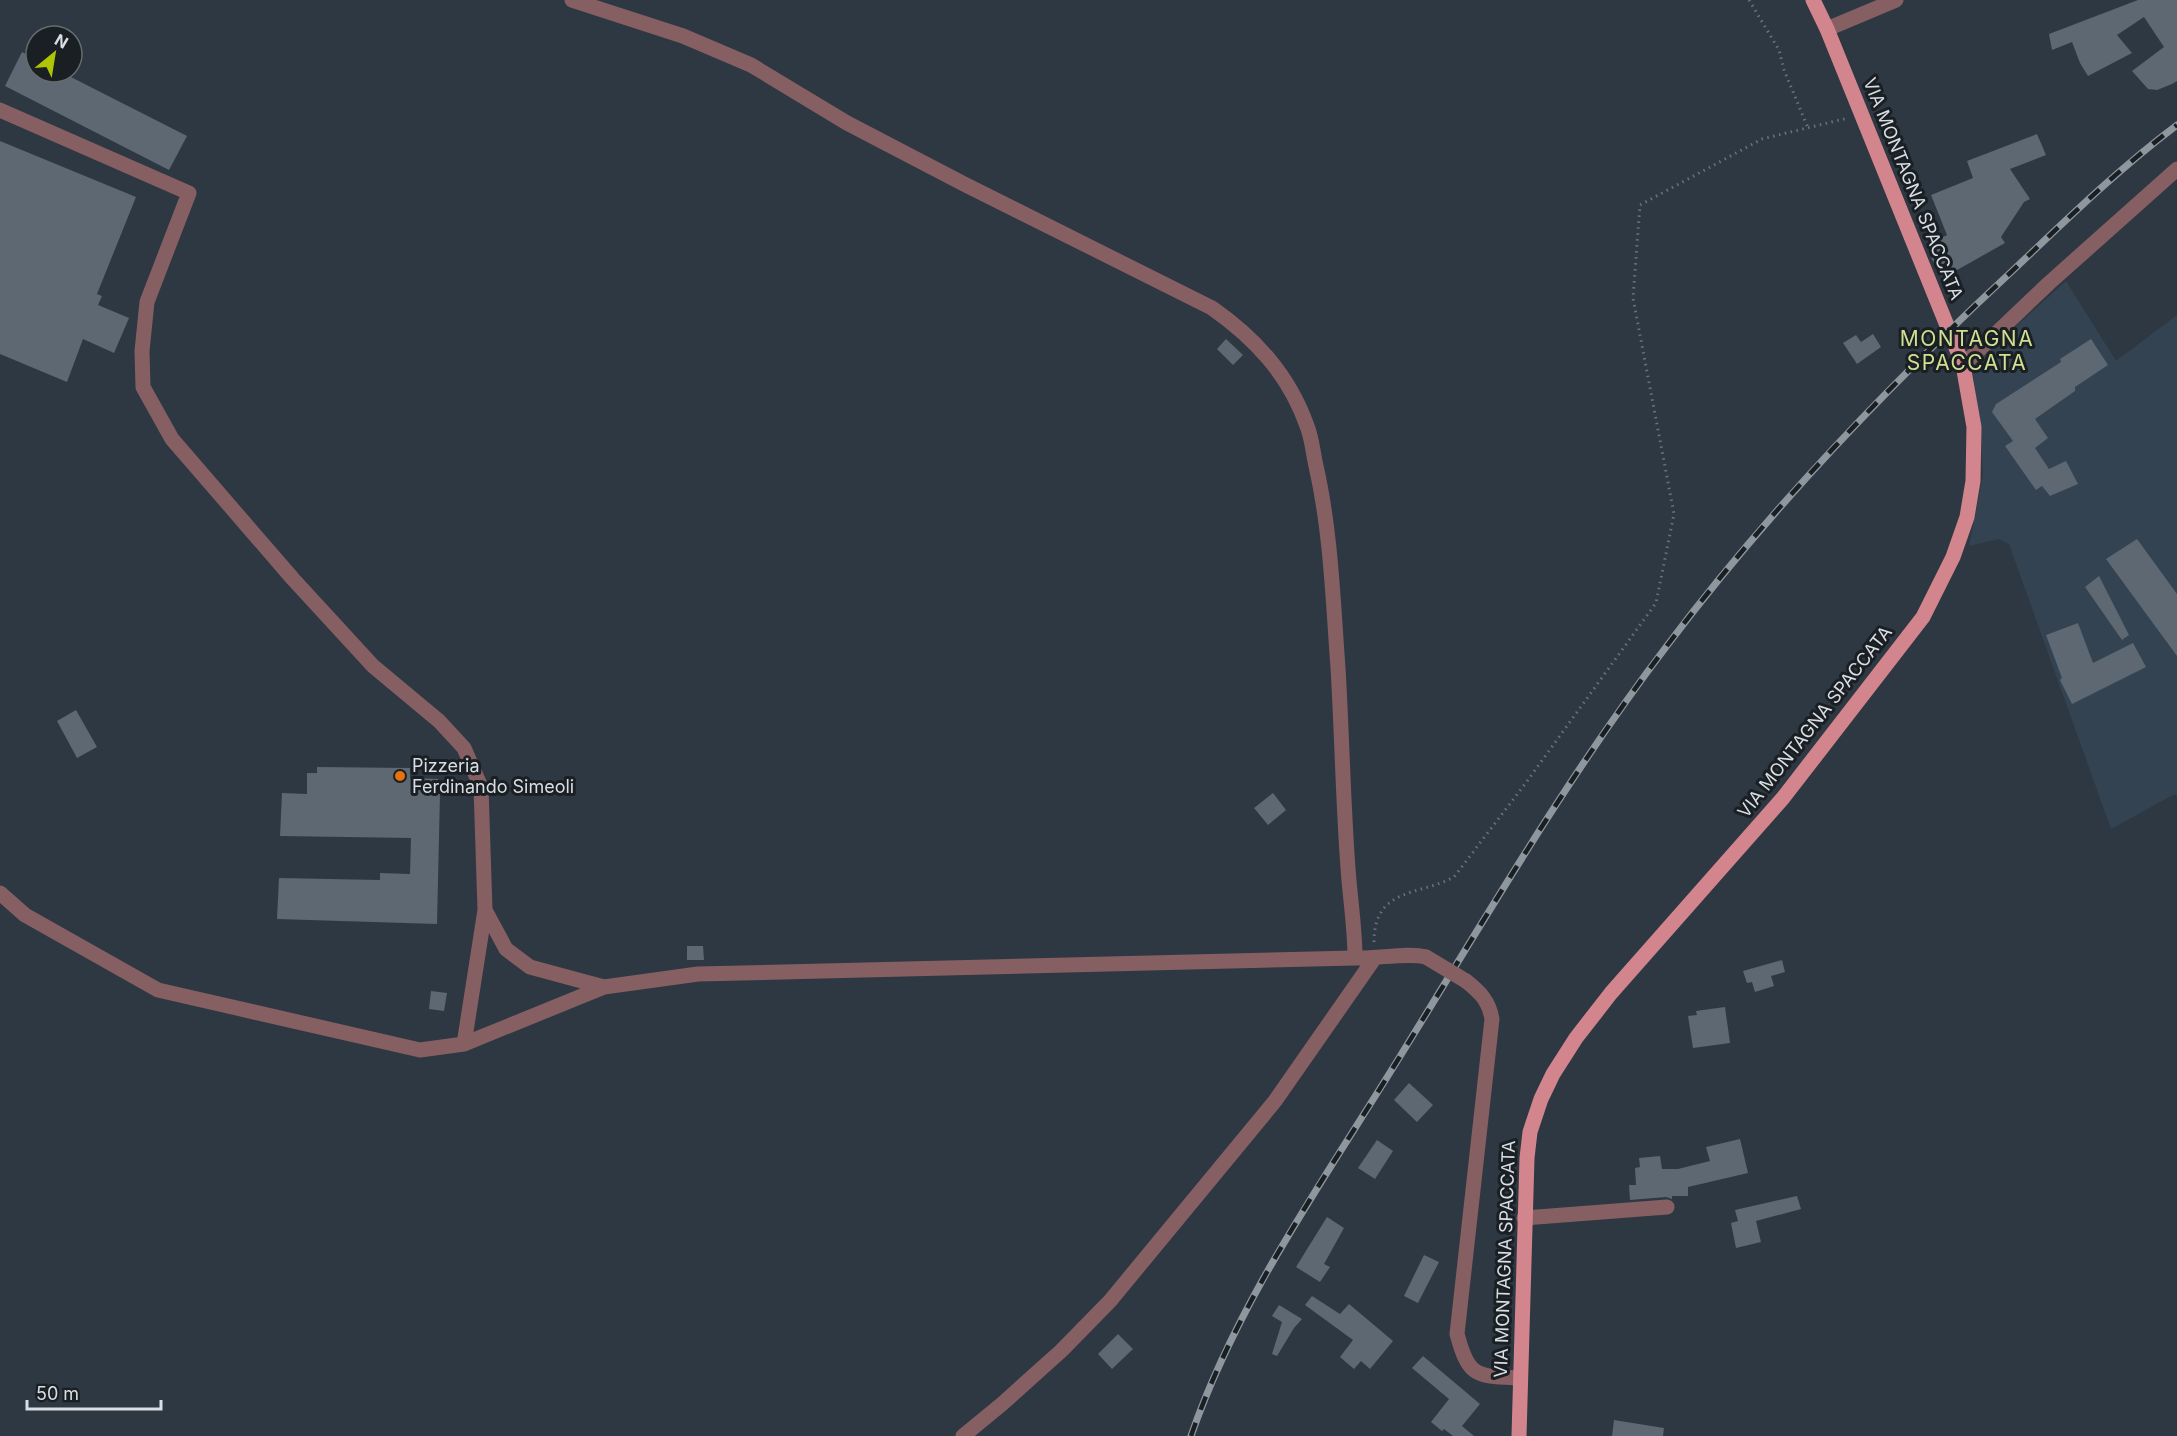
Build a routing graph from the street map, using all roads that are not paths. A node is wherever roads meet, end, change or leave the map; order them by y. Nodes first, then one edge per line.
1 (572, 0) edge
2 (1813, 0) edge
3 (1896, 0) edge
4 (1827, 28) junction
5 (0, 110) edge
6 (2177, 169) edge
7 (1963, 365) junction
8 (0, 893) edge
9 (485, 910) junction
10 (1355, 958) junction
11 (1374, 959) junction
12 (604, 987) junction
13 (464, 1044) junction
14 (1667, 1207) dead end
15 (1524, 1218) junction
16 (1520, 1378) junction
17 (963, 1436) edge
18 (1519, 1436) edge

1 - 10 street
2 - 4 main road, VIA MONTAGNA SPACCATA
3 - 4 street
4 - 7 main road, VIA MONTAGNA SPACCATA
5 - 9 street
6 - 7 street
7 - 15 main road, VIA MONTAGNA SPACCATA
8 - 13 street
9 - 12 street
9 - 13 street
10 - 11 street
10 - 12 street
11 - 16 street, bridge
11 - 17 street
12 - 13 street
14 - 15 street
15 - 16 main road, VIA MONTAGNA SPACCATA
16 - 18 main road, VIA MONTAGNA SPACCATA

